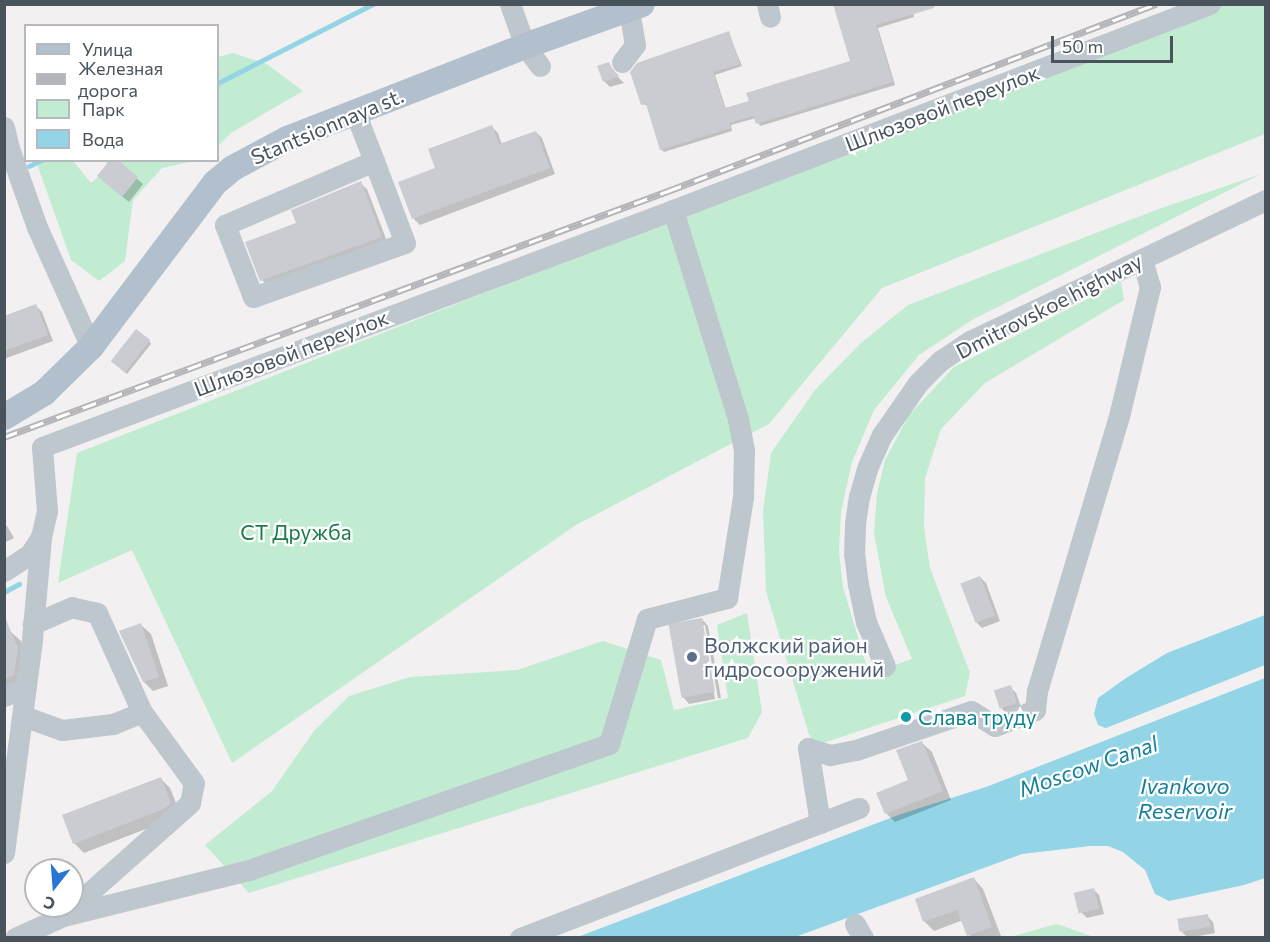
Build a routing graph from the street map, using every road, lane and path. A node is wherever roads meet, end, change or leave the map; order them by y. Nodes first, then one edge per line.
1 (510, 4) edge
2 (1210, 4) edge
3 (633, 6) edge
4 (532, 56) junction
5 (622, 62) dead end
6 (355, 112) junction
7 (4, 127) edge
8 (7, 149) edge
9 (374, 161) junction
10 (1266, 200) edge
11 (673, 210) junction
12 (1142, 258) junction
13 (91, 347) junction
14 (4, 417) edge
15 (41, 537) junction
16 (4, 571) edge
17 (33, 624) junction
18 (885, 666) dead end
19 (26, 688) junction
20 (4, 696) edge
21 (142, 712) junction
22 (23, 716) junction
23 (9, 782) edge
24 (859, 808) dead end
25 (820, 823) junction
26 (4, 854) edge
27 (84, 897) edge
28 (84, 911) edge
29 (59, 918) edge
30 (15, 938) edge
31 (520, 938) edge

1 - 4 street
2 - 11 street, Шлюзовой переулок
3 - 4 main road, Stantsionnaya st.
3 - 5 street
4 - 6 main road, Stantsionnaya st.
6 - 9 street
6 - 13 main road, Stantsionnaya st.
7 - 8 street
8 - 13 street
9 - 9 street
10 - 12 street, Dmitrovskoe highway
11 - 15 street, Шлюзовой переулок
11 - 28 street
12 - 18 street, Dmitrovskoe highway
12 - 25 street
13 - 14 main road, Stantsionnaya st.
15 - 16 street, Шлюзовой переулок
15 - 17 street
17 - 19 street
17 - 21 street
19 - 20 street
19 - 22 street
21 - 22 street
21 - 27 street
22 - 23 street
23 - 26 street
24 - 25 street
25 - 31 street
29 - 30 street

